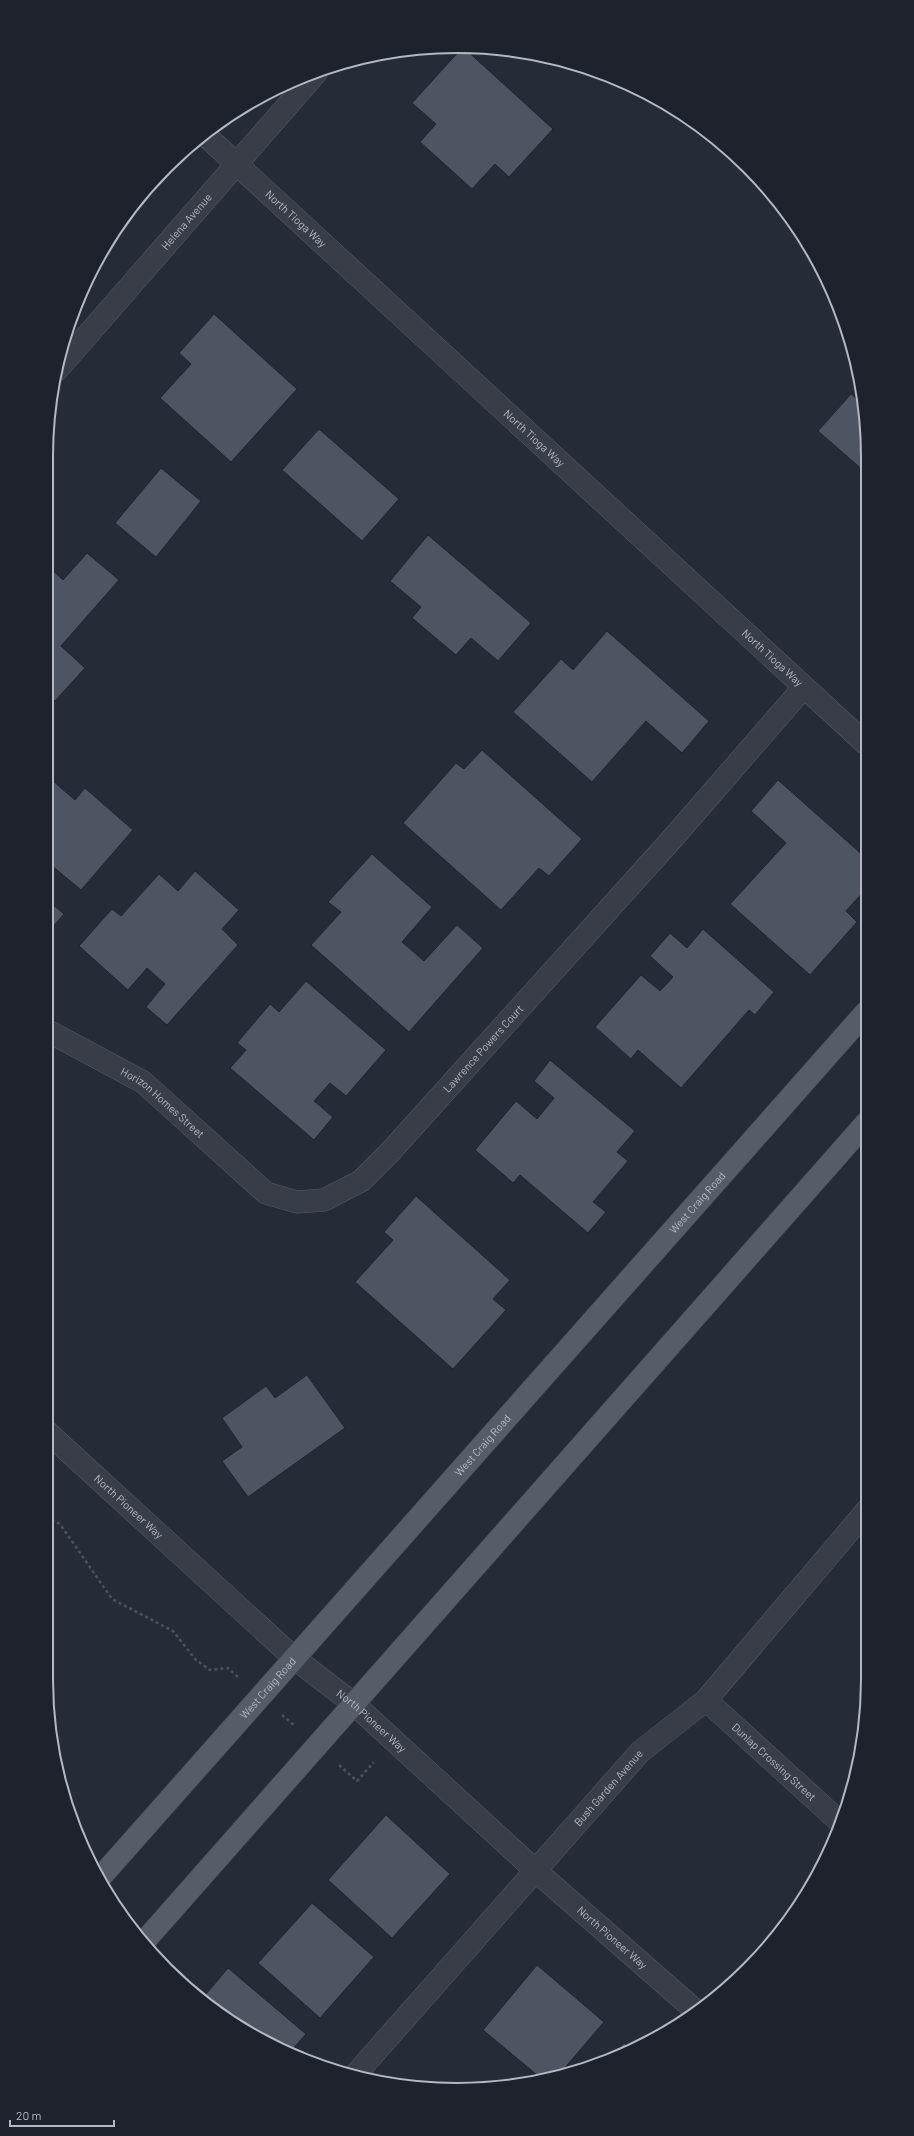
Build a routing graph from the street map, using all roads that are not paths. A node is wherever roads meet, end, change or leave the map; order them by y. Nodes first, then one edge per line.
1 (309, 81) edge
2 (208, 138) edge
3 (236, 164) junction
4 (65, 361) edge
5 (804, 687) junction
6 (861, 739) edge
7 (861, 1018) edge
8 (53, 1034) edge
9 (861, 1129) edge
10 (266, 1193) joint
11 (53, 1437) edge
12 (861, 1517) edge
13 (294, 1658) junction
14 (706, 1700) junction
15 (354, 1704) junction
16 (836, 1819) edge
17 (536, 1871) junction
18 (103, 1873) edge
19 (147, 1938) edge
20 (692, 2008) edge
21 (360, 2071) edge

1 - 3 street, Helena Avenue
2 - 3 street, North Tioga Way
3 - 4 street, Helena Avenue
3 - 5 street, North Tioga Way
5 - 6 street, North Tioga Way
5 - 10 street, Lawrence Powers Court
7 - 13 main road, West Craig Road
8 - 10 street, Horizon Homes Street
9 - 15 main road
11 - 13 street, North Pioneer Way
12 - 14 street, Bush Garden Avenue
13 - 15 street, North Pioneer Way
13 - 18 main road, West Craig Road
14 - 16 street, Dunlap Crossing Street
14 - 17 street, Bush Garden Avenue
15 - 17 street, North Pioneer Way
15 - 19 main road
17 - 20 street, North Pioneer Way
17 - 21 street, Bush Garden Avenue

